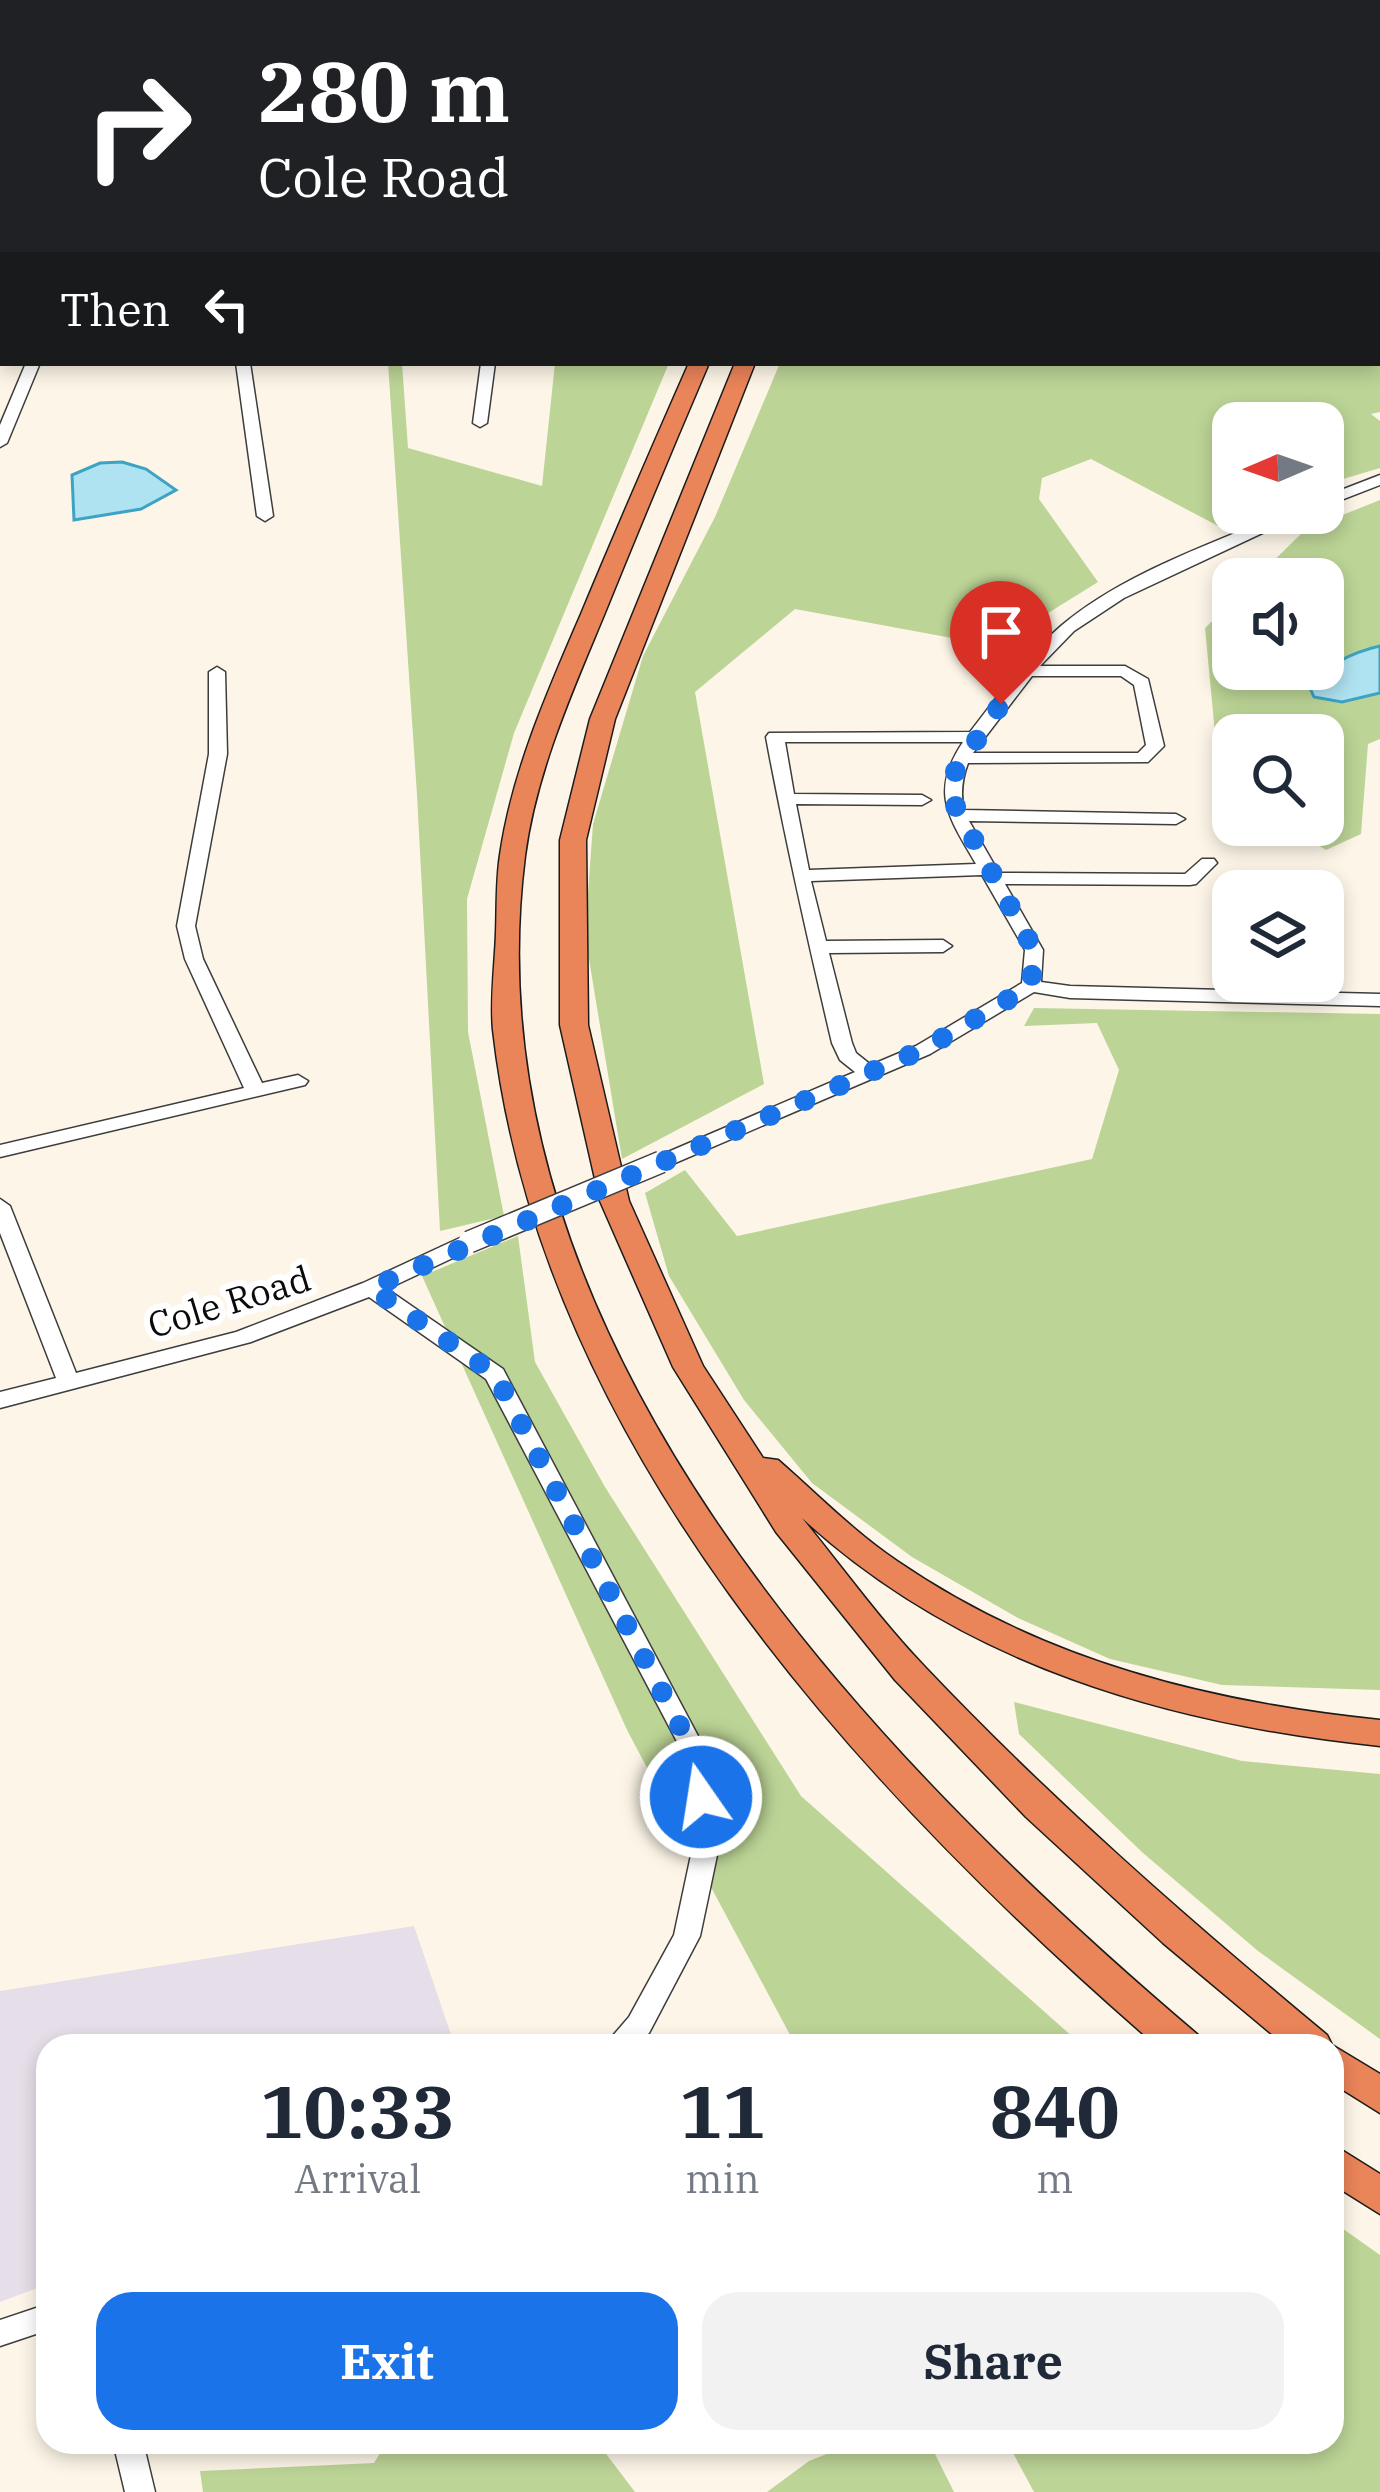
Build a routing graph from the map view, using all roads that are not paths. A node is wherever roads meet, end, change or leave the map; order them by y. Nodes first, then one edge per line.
1 (32, 366) edge
2 (243, 366) edge
3 (488, 366) edge
4 (697, 366) edge
5 (745, 366) edge
6 (480, 423) dead end
7 (0, 443) edge
8 (1380, 480) edge
9 (1344, 494) edge
10 (265, 516) dead end
11 (1254, 534) edge
12 (1035, 671) junction
13 (217, 672) dead end
14 (974, 737) junction
15 (963, 758) junction
16 (785, 800) junction
17 (922, 800) dead end
18 (957, 815) junction
19 (1176, 819) dead end
20 (1208, 863) dead end
21 (989, 872) junction
22 (801, 876) junction
23 (943, 946) dead end
24 (819, 947) junction
25 (1031, 986) junction
26 (1380, 1000) edge
27 (868, 1072) junction
28 (298, 1082) dead end
29 (256, 1092) junction
30 (0, 1151) edge
31 (0, 1206) edge
32 (371, 1288) junction
33 (68, 1382) junction
34 (0, 1400) edge
35 (726, 1432) junction
36 (1380, 1733) edge
37 (629, 2034) edge
38 (1169, 2034) edge
39 (1298, 2034) edge
40 (1344, 2070) edge
41 (1380, 2096) edge
42 (1344, 2171) edge
43 (1380, 2197) edge
44 (36, 2321) edge
45 (0, 2333) edge
46 (131, 2454) edge
47 (140, 2492) edge

1 - 7 street
2 - 10 street
3 - 6 street
4 - 38 highway
5 - 35 highway
8 - 9 street
11 - 12 street
12 - 14 street
12 - 15 street
13 - 29 street
14 - 15 street
14 - 16 street
15 - 18 street
16 - 17 street
16 - 22 street
18 - 19 street
18 - 21 street
20 - 21 street
21 - 22 street
21 - 25 street
22 - 24 street
23 - 24 street
24 - 27 street
25 - 26 street
25 - 27 street, Cole Road
27 - 32 street, Cole Road, bridge
28 - 29 street
29 - 30 street
31 - 33 street
32 - 33 street, Cole Road
32 - 37 street
33 - 34 street, Cole Road
35 - 36 highway
35 - 39 highway
40 - 41 highway
42 - 43 highway
44 - 45 street
46 - 47 street

